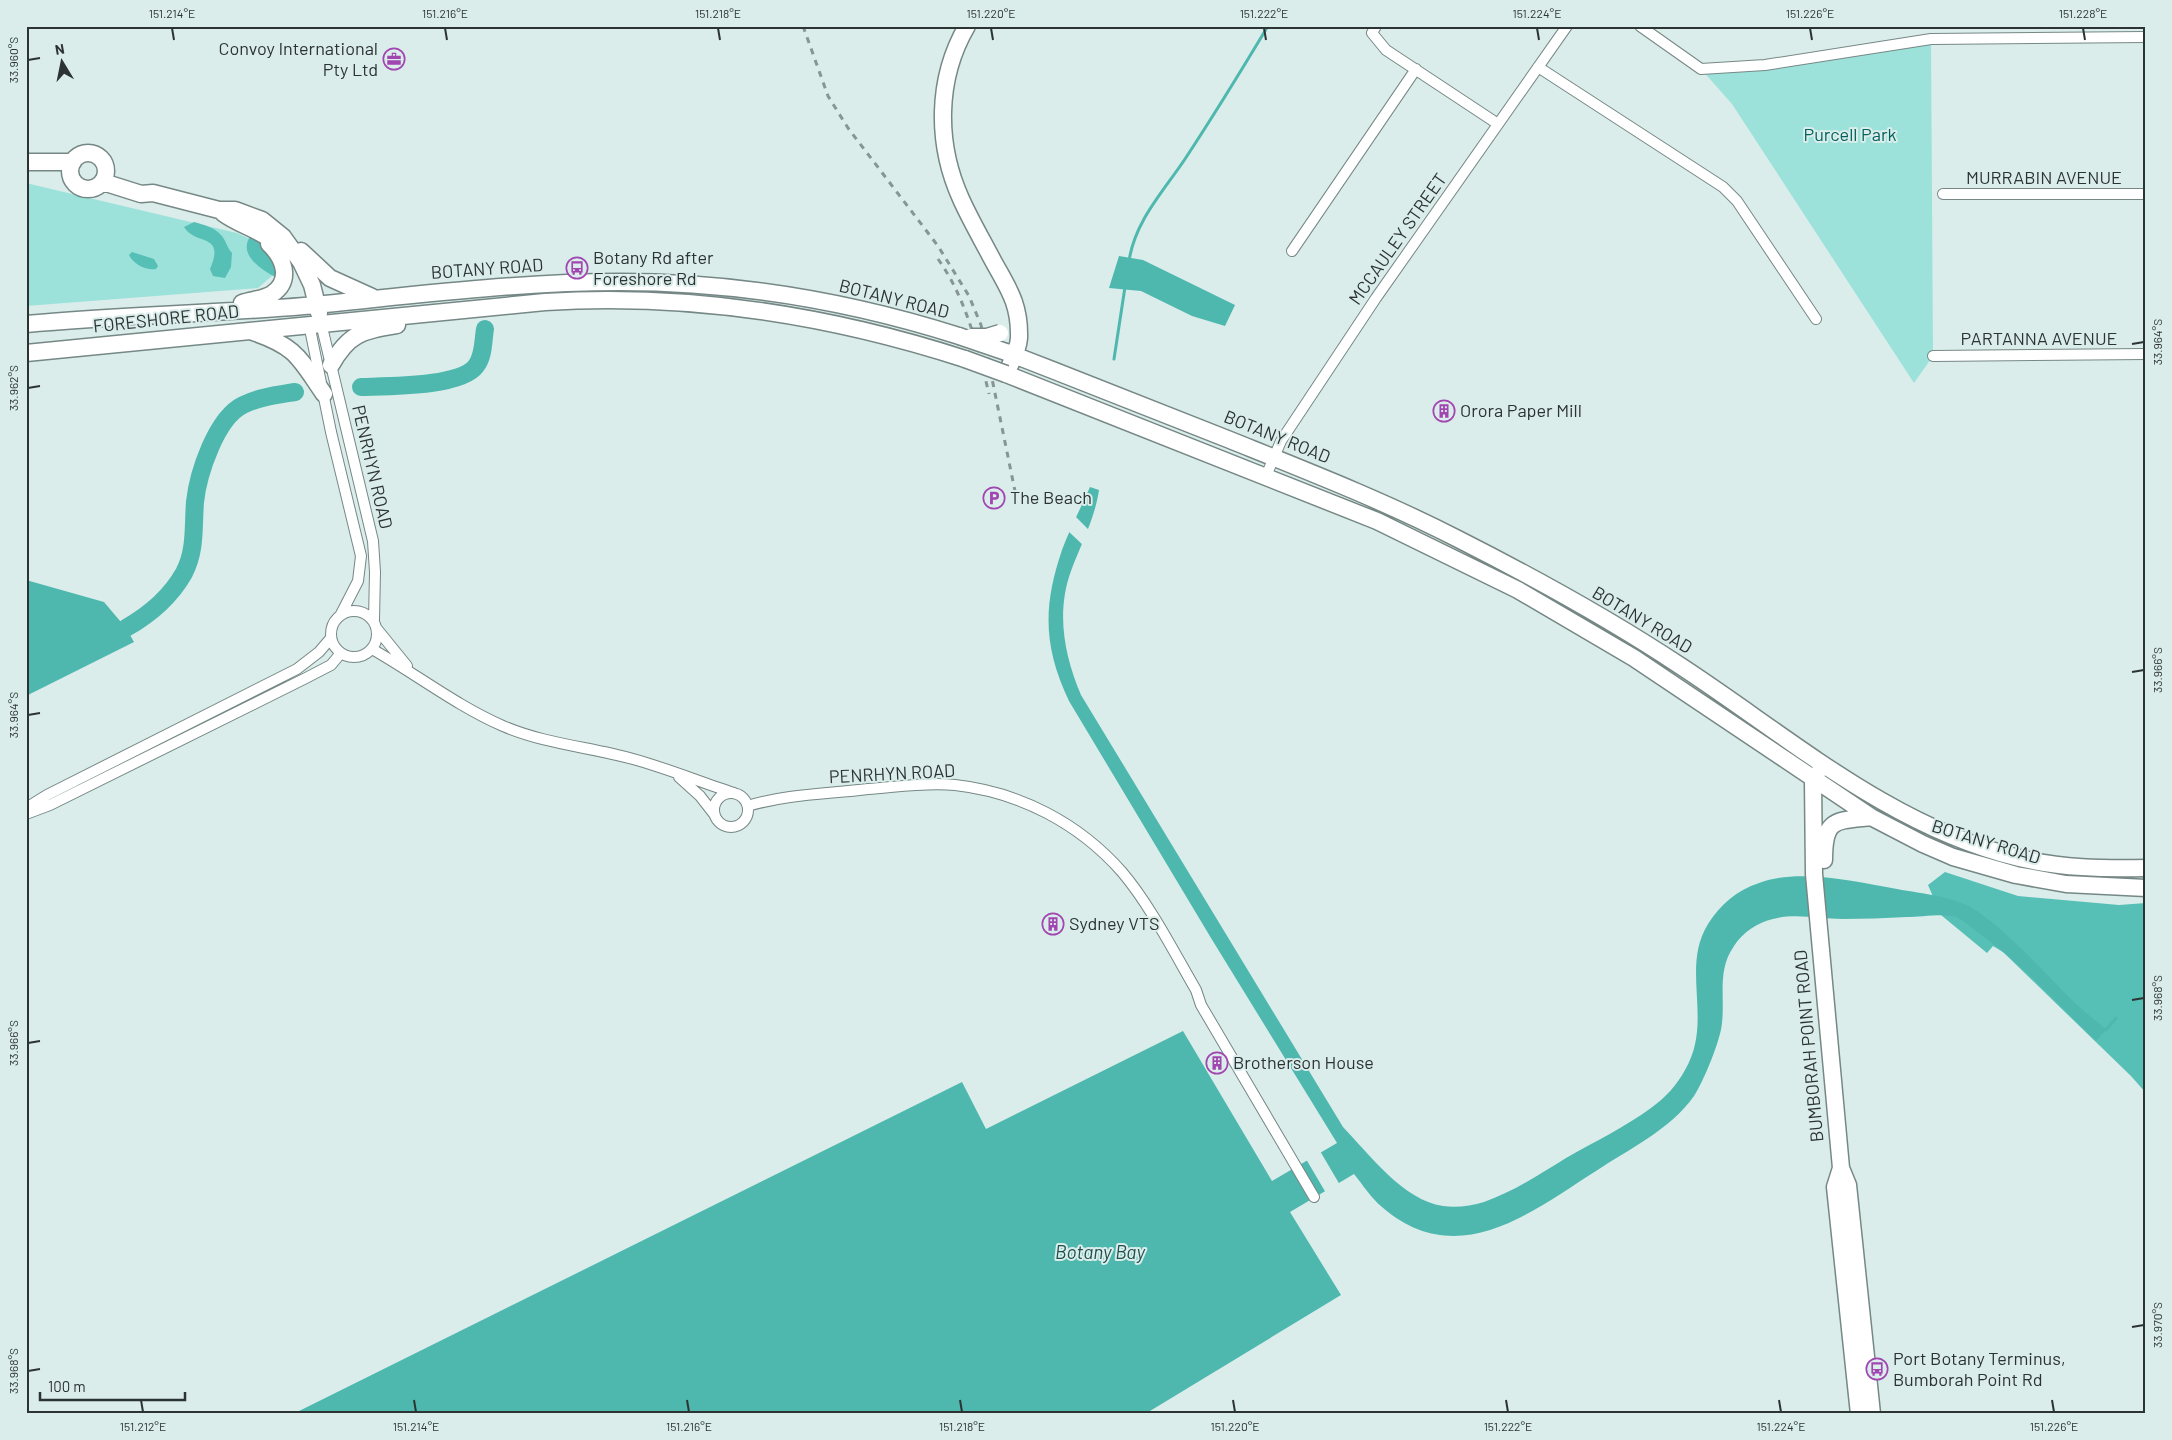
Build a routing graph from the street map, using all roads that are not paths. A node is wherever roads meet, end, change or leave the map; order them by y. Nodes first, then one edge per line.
1 (967, 26) edge
2 (1376, 26) edge
3 (1567, 26) edge
4 (1640, 26) edge
5 (2146, 38) edge
6 (1538, 67) junction
7 (1416, 70) junction
8 (1498, 124) junction
9 (26, 164) edge
10 (72, 168) junction
11 (105, 177) junction
12 (1942, 194) dead end
13 (2146, 194) edge
14 (219, 210) junction
15 (252, 229) junction
16 (284, 237) junction
17 (1292, 251) dead end
18 (998, 270) junction
19 (376, 298) junction
20 (312, 305) junction
21 (465, 310) junction
22 (208, 312) junction
23 (1816, 319) dead end
24 (315, 323) junction
25 (26, 324) edge
26 (248, 330) junction
27 (959, 336) junction
28 (26, 353) edge
29 (2146, 354) edge
30 (1933, 356) dead end
31 (331, 365) junction
32 (1010, 365) junction
33 (324, 394) junction
34 (1274, 457) junction
35 (1266, 476) junction
36 (341, 614) junction
37 (375, 624) junction
38 (332, 638) junction
39 (372, 649) junction
40 (342, 653) junction
41 (412, 672) junction
42 (1824, 764) junction
43 (676, 774) junction
44 (1813, 780) junction
45 (734, 793) junction
46 (748, 806) junction
47 (26, 808) edge
48 (26, 814) edge
49 (714, 814) junction
50 (1871, 817) junction
51 (2146, 868) edge
52 (1819, 875) junction
53 (2146, 888) edge
54 (1314, 1197) dead end
55 (1856, 1320) junction
56 (1859, 1414) edge
57 (1872, 1414) edge

1 - 18 main road
2 - 7 street
3 - 6 street, MCCAULEY STREET
4 - 5 street
6 - 8 street, MCCAULEY STREET
6 - 23 street
7 - 8 street
7 - 17 street
8 - 34 street, MCCAULEY STREET
9 - 10 main road
10 - 11 main road
10 - 11 main road
11 - 14 main road
12 - 13 street, MURRABIN AVENUE
14 - 15 main road
14 - 16 main road
15 - 20 main road
15 - 22 main road
16 - 19 main road
16 - 20 main road
18 - 27 main road, bridge
18 - 32 main road
19 - 20 main road, BOTANY ROAD
19 - 27 main road, BOTANY ROAD
20 - 22 main road, FORESHORE ROAD
20 - 24 main road
21 - 24 main road, BOTANY ROAD
21 - 31 main road
21 - 32 main road, BOTANY ROAD, bridge
22 - 25 main road, FORESHORE ROAD
24 - 26 main road, FORESHORE ROAD
24 - 31 street, PENRHYN ROAD
24 - 33 street, PENRHYN ROAD
26 - 28 main road, FORESHORE ROAD
26 - 33 main road
27 - 32 main road, BOTANY ROAD, bridge
29 - 30 street, PARTANNA AVENUE
31 - 37 street, PENRHYN ROAD
32 - 34 main road, BOTANY ROAD
32 - 35 main road, BOTANY ROAD
33 - 36 street, PENRHYN ROAD
34 - 35 street, MCCAULEY STREET
34 - 42 main road, BOTANY ROAD
35 - 44 main road, BOTANY ROAD
36 - 37 street
36 - 38 street
37 - 39 street
37 - 41 street
38 - 40 street
38 - 47 street
39 - 40 street
39 - 41 street
40 - 48 street
41 - 43 street
42 - 44 main road
42 - 51 main road, BOTANY ROAD
43 - 45 street
43 - 49 street
44 - 50 main road, BOTANY ROAD
44 - 52 main road, BUMBORAH POINT ROAD
45 - 46 street
45 - 49 street
46 - 49 street
46 - 54 street, PENRHYN ROAD
50 - 52 main road, BUMBORAH POINT ROAD
50 - 53 main road, BOTANY ROAD
52 - 55 main road, BUMBORAH POINT ROAD
55 - 56 main road, BUMBORAH POINT ROAD
55 - 57 main road, BUMBORAH POINT ROAD

